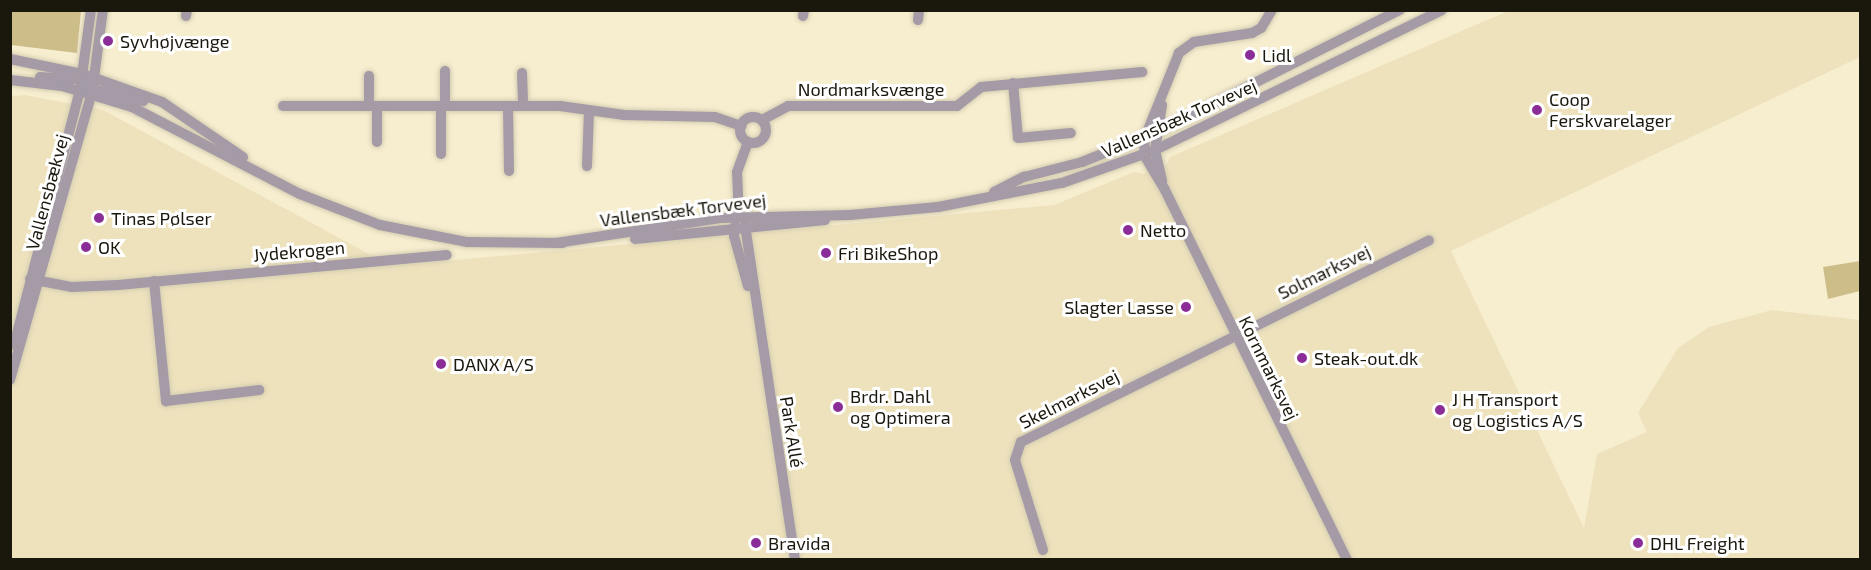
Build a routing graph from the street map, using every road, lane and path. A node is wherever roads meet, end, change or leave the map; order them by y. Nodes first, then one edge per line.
1 (91, 10) edge
2 (104, 10) edge
3 (1272, 10) edge
4 (1400, 10) edge
5 (1442, 10) edge
6 (12, 61) edge
7 (445, 71) dead end
8 (1142, 72) dead end
9 (522, 73) dead end
10 (369, 76) dead end
11 (10, 79) edge
12 (81, 82) junction
13 (1013, 83) junction
14 (94, 86) junction
15 (1164, 91) junction
16 (283, 106) dead end
17 (373, 106) junction
18 (443, 106) junction
19 (508, 106) junction
20 (523, 106) junction
21 (589, 111) junction
22 (762, 120) junction
23 (741, 126) junction
24 (1156, 132) junction
25 (1071, 133) dead end
26 (1144, 137) junction
27 (377, 142) dead end
28 (748, 142) junction
29 (1155, 150) junction
30 (441, 154) dead end
31 (1144, 155) junction
32 (587, 166) dead end
33 (509, 171) dead end
34 (275, 180) junction
35 (1165, 190) junction
36 (985, 197) junction
37 (850, 215) junction
38 (740, 217) junction
39 (748, 229) junction
40 (733, 230) junction
41 (1429, 240) dead end
42 (556, 243) junction
43 (447, 255) dead end
44 (35, 280) junction
45 (154, 281) junction
46 (755, 310) junction
47 (1233, 334) junction
48 (10, 360) edge
49 (10, 380) edge
50 (259, 390) dead end
51 (1043, 550) dead end
52 (795, 560) edge
53 (1347, 560) edge

1 - 12 street, Vallensbækvej
2 - 14 street, Vallensbækvej
3 - 15 street
4 - 24 street, Vallensbæk Torvevej
5 - 29 street, Vallensbæk Torvevej
6 - 12 street, Vallensbæk Torvevej
7 - 18 street
8 - 13 street, Nordmarksvænge
9 - 20 street
10 - 17 street
11 - 12 street, Vallensbæk Torvevej
12 - 14 street, Vallensbæk Torvevej
12 - 14 street
12 - 44 street, Vallensbækvej
13 - 22 street, Nordmarksvænge
13 - 25 street
14 - 34 street, Vallensbæk Torvevej
14 - 34 street, Vallensbæk Torvevej
14 - 44 street, Vallensbækvej
15 - 24 street, Kornmarksvej
15 - 26 street
16 - 17 street
17 - 18 street
17 - 27 street
18 - 19 street
18 - 30 street
19 - 20 street
19 - 33 street
20 - 21 street
21 - 23 street
21 - 32 street
22 - 23 street
22 - 28 street
23 - 28 street
24 - 26 street, Vallensbæk Torvevej
24 - 29 street, Kornmarksvej
26 - 31 street
26 - 36 street, Vallensbæk Torvevej
28 - 38 street
29 - 31 street, Vallensbæk Torvevej
29 - 35 street, Kornmarksvej
31 - 35 street, Kornmarksvej
31 - 36 street, Vallensbæk Torvevej
34 - 42 street, Vallensbæk Torvevej
35 - 47 street, Kornmarksvej
36 - 37 street, Vallensbæk Torvevej
37 - 38 street, Vallensbæk Torvevej
37 - 39 street, Vallensbæk Torvevej
38 - 39 street, Park Allé
38 - 40 street
38 - 42 street, Vallensbæk Torvevej
39 - 40 street, Vallensbæk Torvevej
39 - 46 street, Park Allé
40 - 42 street, Vallensbæk Torvevej
40 - 46 street, Park Allé
41 - 47 street, Solmarksvej
43 - 45 street, Jydekrogen
44 - 45 street, Jydekrogen
44 - 48 street, Vallensbækvej
44 - 49 street, Vallensbækvej
45 - 50 street
46 - 52 street, Park Allé
47 - 51 street, Skelmarksvej
47 - 53 street, Kornmarksvej

